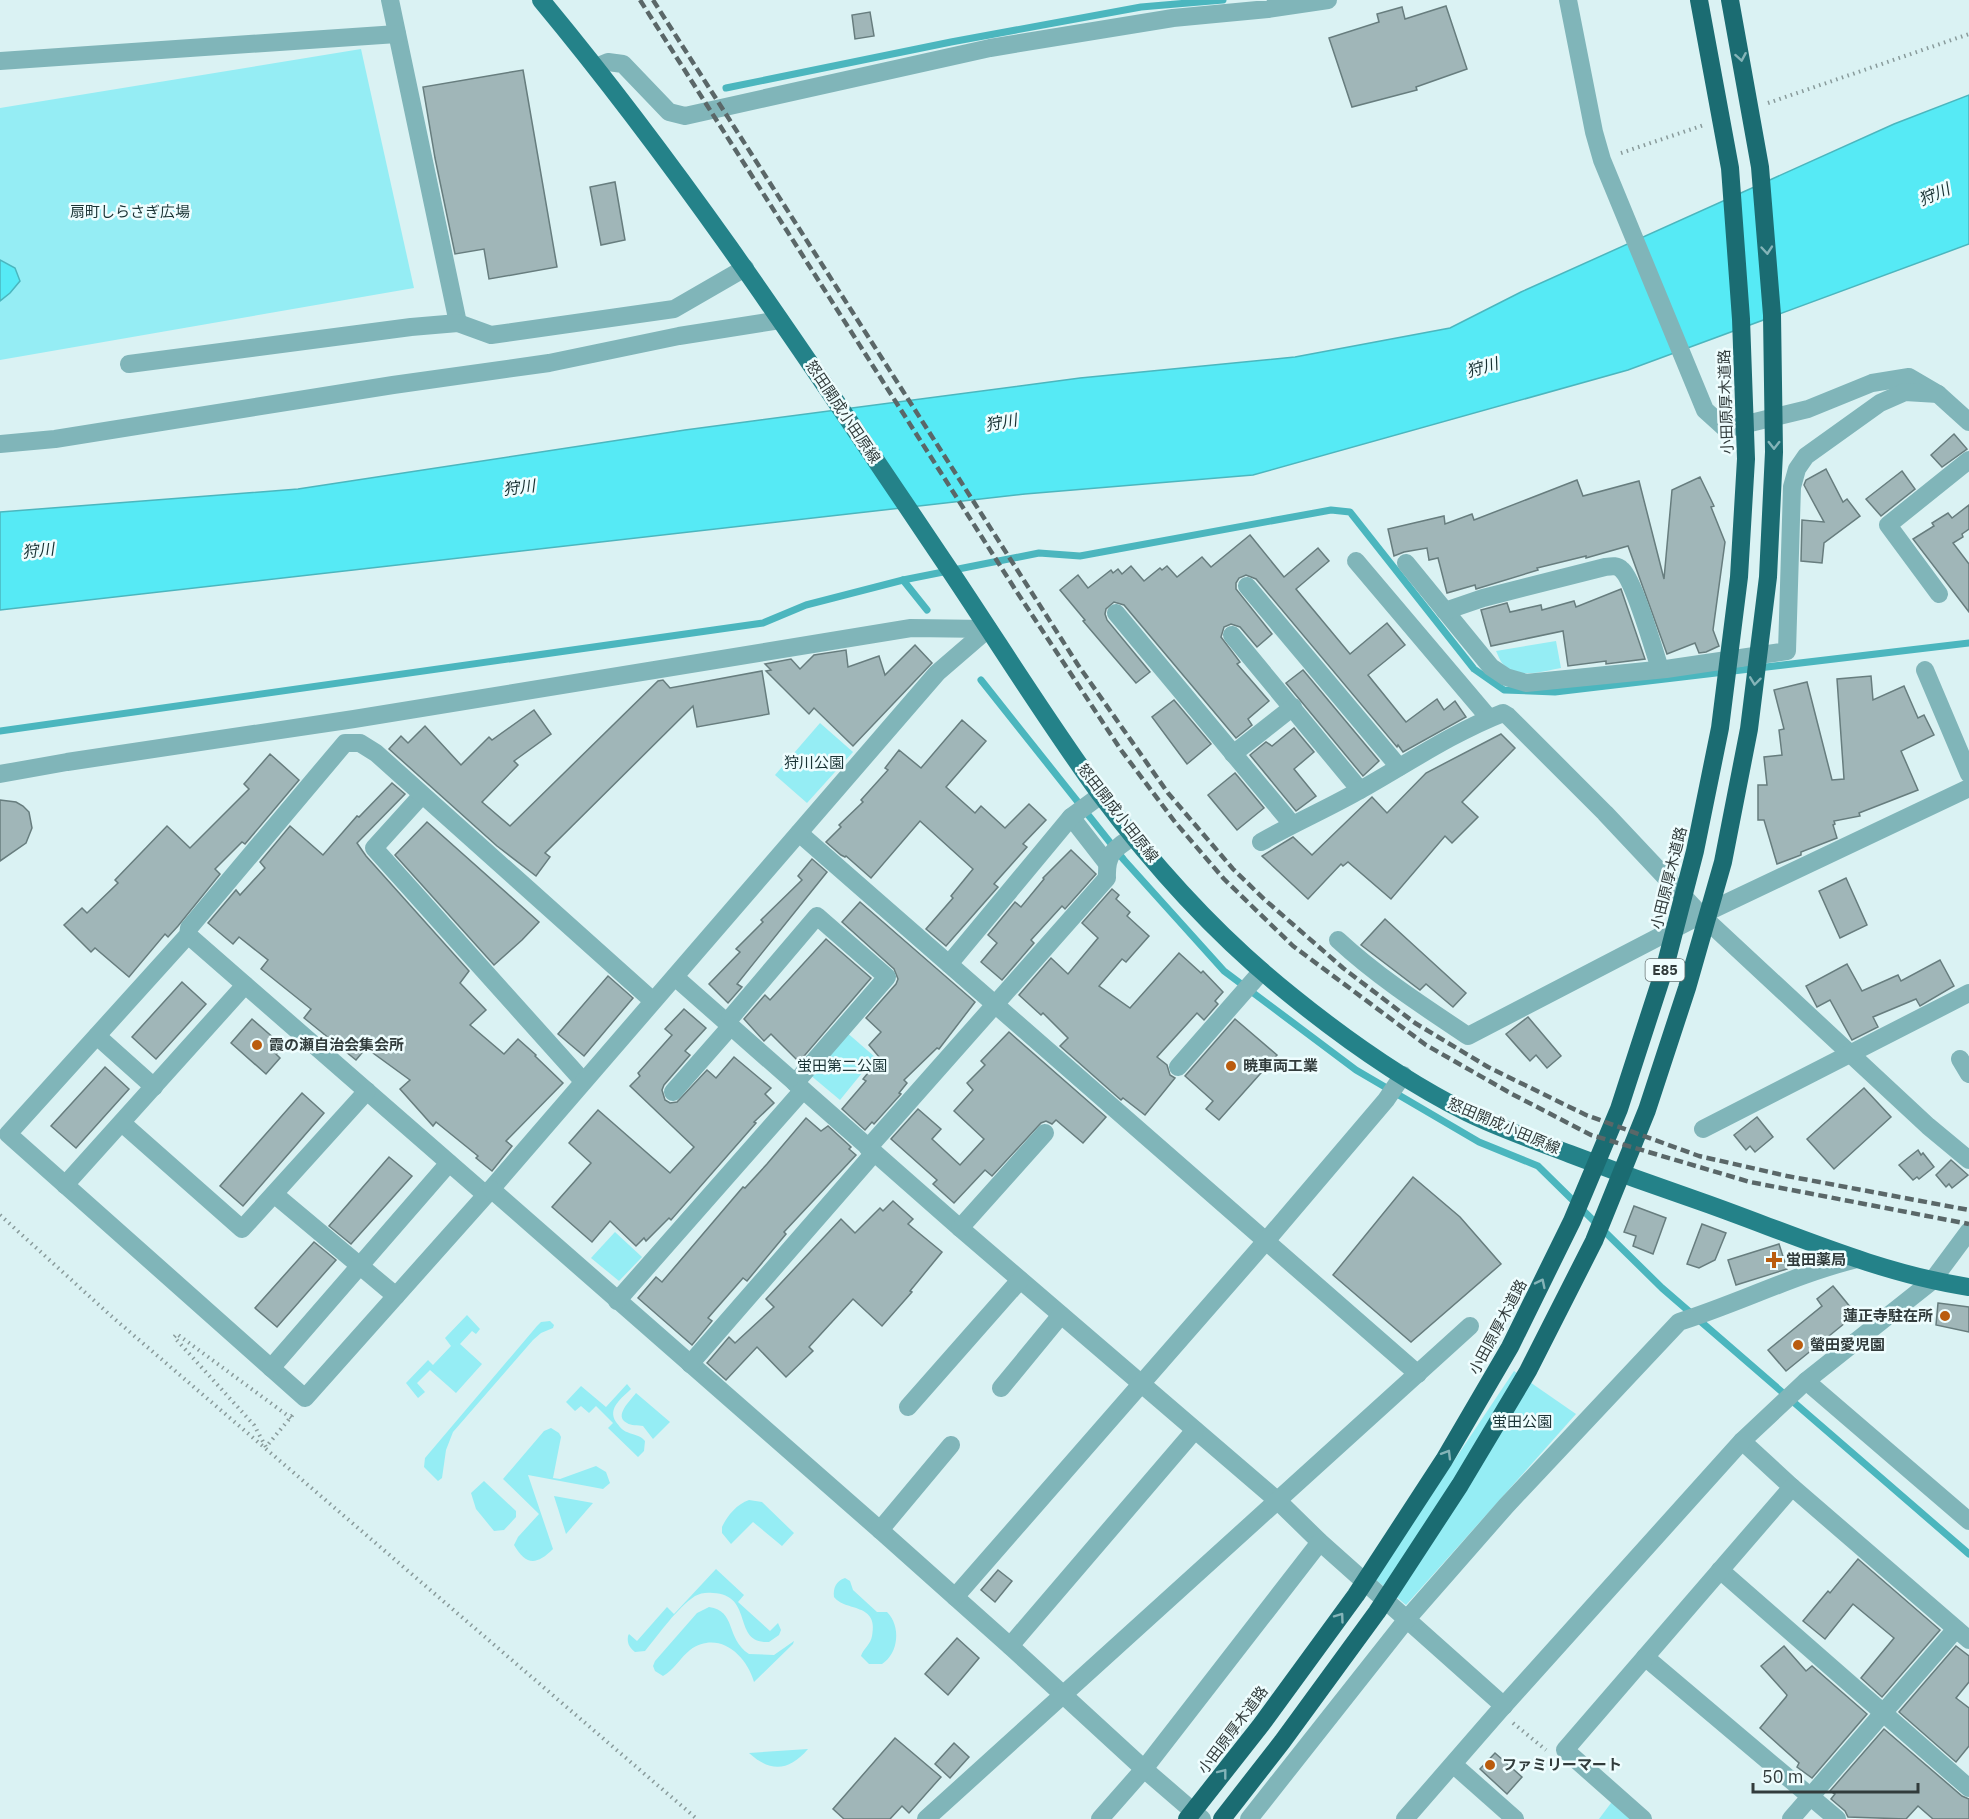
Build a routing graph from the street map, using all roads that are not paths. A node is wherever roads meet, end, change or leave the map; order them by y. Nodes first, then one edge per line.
1 (390, 0) edge
2 (541, 0) edge
3 (1328, 0) edge
4 (1568, 0) edge
5 (1699, 0) edge
6 (1730, 0) edge
7 (397, 34) junction
8 (0, 61) edge
9 (596, 67) junction
10 (745, 268) junction
11 (780, 320) junction
12 (458, 323) junction
13 (129, 364) dead end
14 (1938, 394) junction
15 (1969, 422) edge
16 (0, 444) edge
17 (1969, 460) edge
18 (1356, 561) dead end
19 (1406, 563) dead end
20 (1247, 586) dead end
21 (1939, 594) dead end
22 (1445, 611) junction
23 (1116, 613) dead end
24 (988, 629) junction
25 (1232, 635) dead end
26 (1660, 669) junction
27 (1925, 670) dead end
28 (1293, 707) junction
29 (354, 718) junction
30 (1489, 718) junction
31 (360, 743) junction
32 (1233, 754) junction
33 (1399, 767) junction
34 (0, 774) edge
35 (1969, 774) edge
36 (1969, 788) edge
37 (1360, 790) junction
38 (422, 795) junction
39 (1096, 798) junction
40 (1071, 817) junction
41 (1292, 824) junction
42 (799, 833) junction
43 (1129, 839) junction
44 (1261, 842) dead end
45 (1108, 859) junction
46 (1701, 915) junction
47 (188, 935) junction
48 (1338, 940) dead end
49 (949, 964) junction
50 (1257, 975) junction
51 (675, 977) junction
52 (245, 985) junction
53 (1969, 993) edge
54 (653, 1001) junction
55 (994, 1005) junction
56 (729, 1024) junction
57 (98, 1035) junction
58 (1848, 1053) junction
59 (1178, 1067) dead end
60 (583, 1081) junction
61 (1395, 1086) junction
62 (154, 1087) junction
63 (799, 1087) junction
64 (367, 1091) junction
65 (673, 1092) dead end
66 (122, 1122) junction
67 (1703, 1129) dead end
68 (1045, 1133) dead end
69 (871, 1151) junction
70 (1969, 1160) edge
71 (449, 1162) junction
72 (65, 1185) junction
73 (488, 1192) junction
74 (274, 1194) junction
75 (960, 1228) junction
76 (1969, 1232) edge
77 (1266, 1240) junction
78 (1857, 1259) junction
79 (360, 1266) junction
80 (1020, 1280) junction
81 (1932, 1281) junction
82 (1969, 1287) edge
83 (396, 1296) junction
84 (617, 1301) junction
85 (1061, 1315) junction
86 (1470, 1326) dead end
87 (690, 1364) junction
88 (271, 1368) junction
89 (1418, 1374) junction
90 (1806, 1381) junction
91 (1141, 1383) junction
92 (1001, 1388) dead end
93 (908, 1407) dead end
94 (1195, 1430) junction
95 (1742, 1441) junction
96 (951, 1445) dead end
97 (1792, 1487) junction
98 (1278, 1501) junction
99 (1969, 1521) edge
100 (880, 1530) junction
101 (1320, 1542) junction
102 (1720, 1570) junction
103 (955, 1597) junction
104 (1407, 1619) junction
105 (1962, 1635) edge
106 (1010, 1646) junction
107 (1645, 1657) junction
108 (1061, 1695) junction
109 (1502, 1708) junction
110 (1883, 1712) junction
111 (1454, 1765) junction
112 (1144, 1769) junction
113 (1969, 1788) edge
114 (1811, 1797) junction
115 (926, 1819) edge
116 (1100, 1819) edge
117 (1187, 1819) edge
118 (1202, 1819) edge
119 (1222, 1819) edge
120 (1249, 1819) edge
121 (1405, 1819) edge
122 (1515, 1819) edge
123 (1643, 1819) edge
124 (1791, 1819) edge
125 (1837, 1819) edge

1 - 7 street
2 - 9 main road, 怒田開成小田原線
3 - 9 street
4 - 14 street
117 -> 5 highway, 小田原厚木道路 / E85
6 -> 119 highway, E85
7 - 8 street
7 - 12 street
9 - 10 main road, 怒田開成小田原線
10 - 11 main road, 怒田開成小田原線
10 - 12 street
11 - 16 street
11 - 24 main road, 怒田開成小田原線
12 - 13 street
14 - 15 street
14 - 26 street
17 - 21 street
18 - 30 street
19 - 22 street
20 - 33 street
22 - 26 street
22 - 26 street
23 - 32 street
24 - 29 street
24 - 39 main road, 怒田開成小田原線
24 - 42 street
25 - 28 street
27 - 35 street
28 - 32 street
28 - 37 street
29 - 31 street
29 - 34 street
30 - 33 street
30 - 46 street
31 - 38 street
31 - 47 street
32 - 41 street
33 - 37 street
36 - 46 street
37 - 41 street
38 - 54 street
38 - 60 street
39 - 40 street
39 - 43 main road, 怒田開成小田原線
40 - 45 street
40 - 49 street
41 - 44 street
42 - 49 street
42 - 51 street
43 - 45 street
43 - 50 main road, 怒田開成小田原線
45 - 55 street
46 - 48 street
46 - 58 street
47 - 52 street
47 - 57 street
49 - 55 street
50 - 59 street
50 - 61 main road, 怒田開成小田原線
51 - 54 street
51 - 56 street
52 - 62 street
52 - 64 street
53 - 58 street
54 - 60 street
55 - 69 street
55 - 77 street
56 - 63 street
56 - 63 street
56 - 65 street
57 - 62 street
57 - 72 street
58 - 67 street
58 - 70 street
60 - 73 street
61 - 77 street
61 - 78 main road, 怒田開成小田原線
62 - 66 street
63 - 69 street
63 - 84 street
64 - 71 street
64 - 74 street
66 - 72 street
66 - 74 street
68 - 75 street
69 - 75 street
69 - 87 street
71 - 73 street
71 - 79 street
72 - 88 street
73 - 83 street
73 - 84 street
74 - 79 street
75 - 80 street
76 - 81 street
77 - 89 street
77 - 91 street
78 - 81 main road, 怒田開成小田原線
78 - 104 street
79 - 83 street
79 - 88 street
80 - 85 street
80 - 93 street
81 - 82 main road, 怒田開成小田原線
81 - 90 street
83 - 88 street
84 - 87 street
85 - 91 street
85 - 92 street
86 - 89 street
87 - 100 street
89 - 98 street
90 - 95 street
90 - 99 street
91 - 94 street
91 - 103 street
94 - 98 street
94 - 106 street
95 - 97 street
95 - 109 street
96 - 100 street
97 - 102 street
97 - 105 street
98 - 101 street
98 - 108 street
100 - 103 street
101 - 104 street
101 - 112 street
102 - 107 street
102 - 110 street
103 - 106 street
104 - 109 street
104 - 120 street
105 - 110 street
106 - 108 street
107 - 114 street
107 - 123 street
108 - 112 street
108 - 115 street
109 - 111 street
110 - 113 street
110 - 114 street
111 - 121 street
111 - 122 street
112 - 116 street
112 - 118 street
114 - 124 street
114 - 125 street

